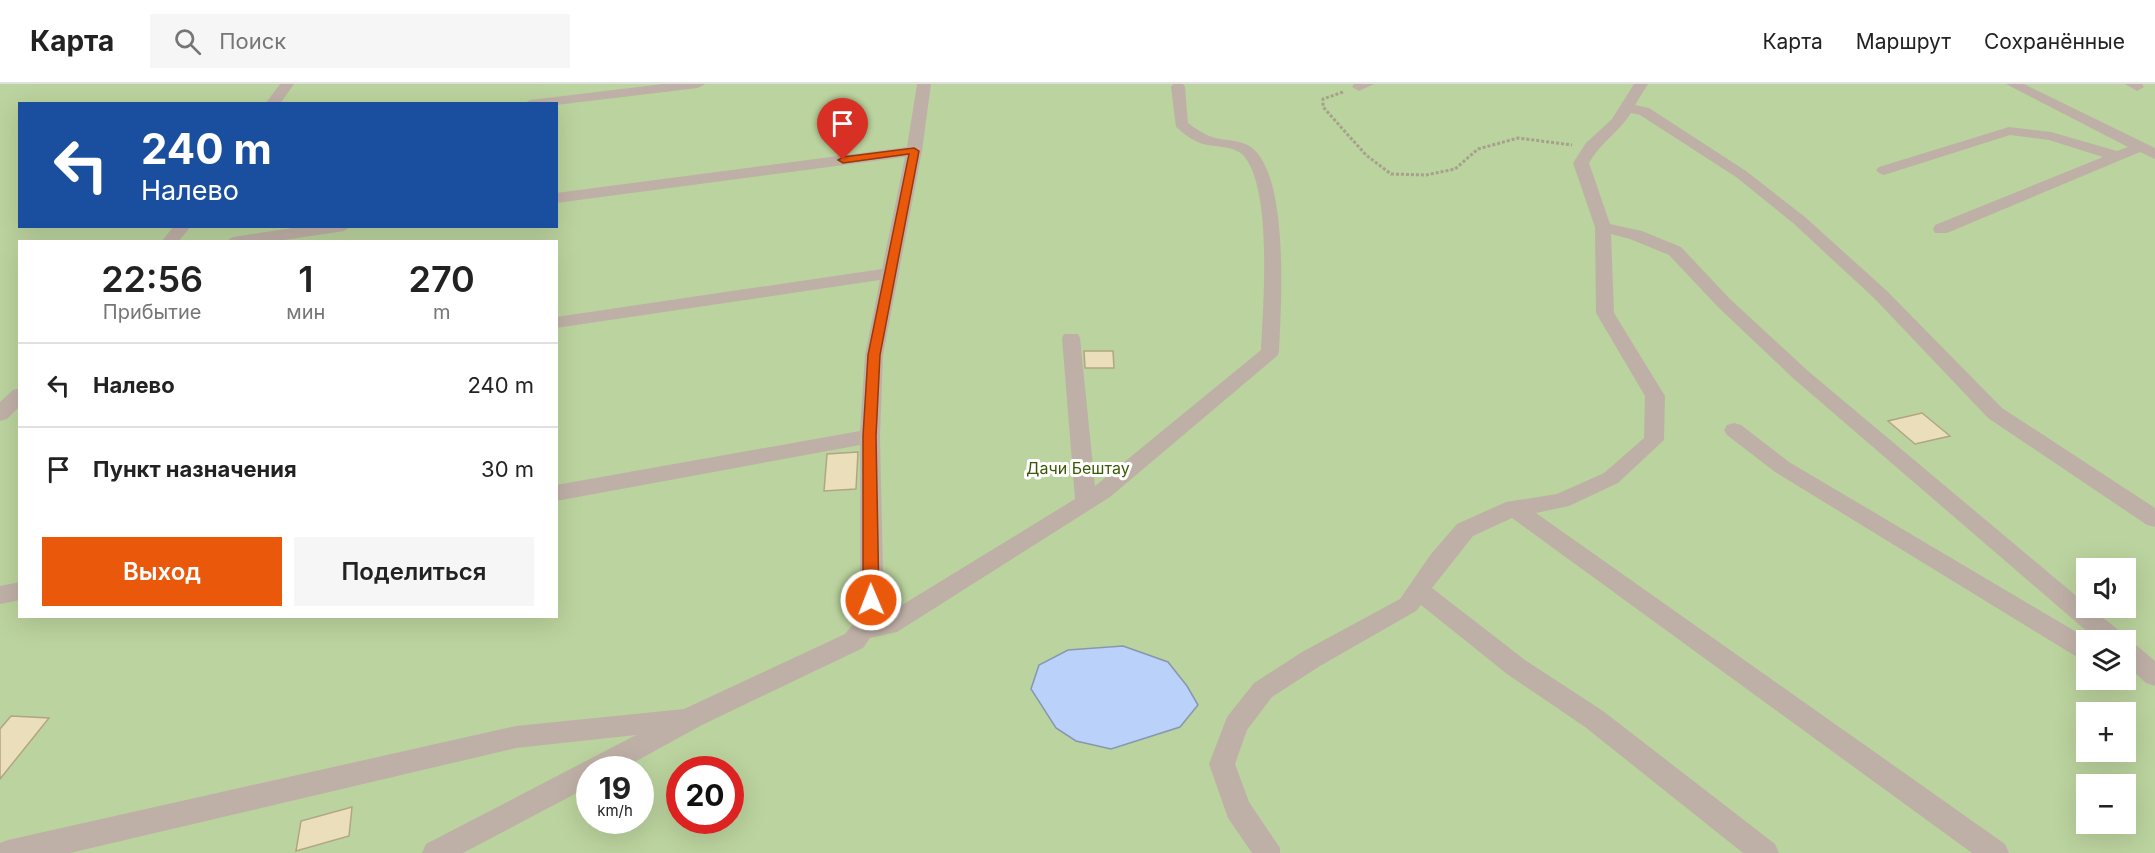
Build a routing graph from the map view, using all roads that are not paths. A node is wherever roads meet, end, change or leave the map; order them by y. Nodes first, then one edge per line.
1 (287, 84) edge
2 (698, 84) edge
3 (924, 84) edge
4 (1641, 84) edge
5 (2013, 84) edge
6 (1178, 86) edge
7 (274, 102) edge
8 (547, 102) edge
9 (1627, 108) junction
10 (2138, 148) junction
11 (914, 151) junction
12 (2155, 154) edge
13 (2120, 157) junction
14 (1884, 170) dead end
15 (558, 198) edge
16 (1603, 226) junction
17 (181, 228) edge
18 (330, 228) edge
19 (1941, 229) dead end
20 (171, 240) edge
21 (247, 240) edge
22 (889, 273) junction
23 (558, 323) edge
24 (1071, 338) dead end
25 (1734, 430) dead end
26 (870, 436) junction
27 (558, 493) edge
28 (1086, 502) junction
29 (1514, 508) junction
30 (2155, 519) edge
31 (1419, 590) junction
32 (18, 591) edge
33 (0, 595) edge
34 (862, 630) junction
35 (2101, 630) edge
36 (2076, 644) edge
37 (2136, 660) edge
38 (2136, 673) edge
39 (2155, 676) edge
40 (2155, 682) edge
41 (693, 717) junction
42 (620, 756) edge
43 (576, 779) edge
44 (8, 853) edge
45 (436, 853) edge
46 (1266, 853) edge
47 (1765, 853) edge
48 (1995, 853) edge

1 - 7 street
2 - 8 street
3 - 11 street
4 - 9 street
5 - 10 street
6 - 28 street
9 - 16 street
9 - 30 street
10 - 12 street
10 - 13 street
11 - 15 street
11 - 22 street
13 - 14 street
13 - 19 street
16 - 29 street
16 - 35 street
17 - 20 street
18 - 21 street
22 - 23 street
22 - 26 street
24 - 28 street
25 - 36 street
26 - 27 street
26 - 34 street
28 - 34 street
29 - 31 street
29 - 48 street
31 - 46 street
31 - 47 street
32 - 33 street
34 - 41 street
37 - 39 street
38 - 40 street
41 - 42 street
41 - 44 street
43 - 45 street

